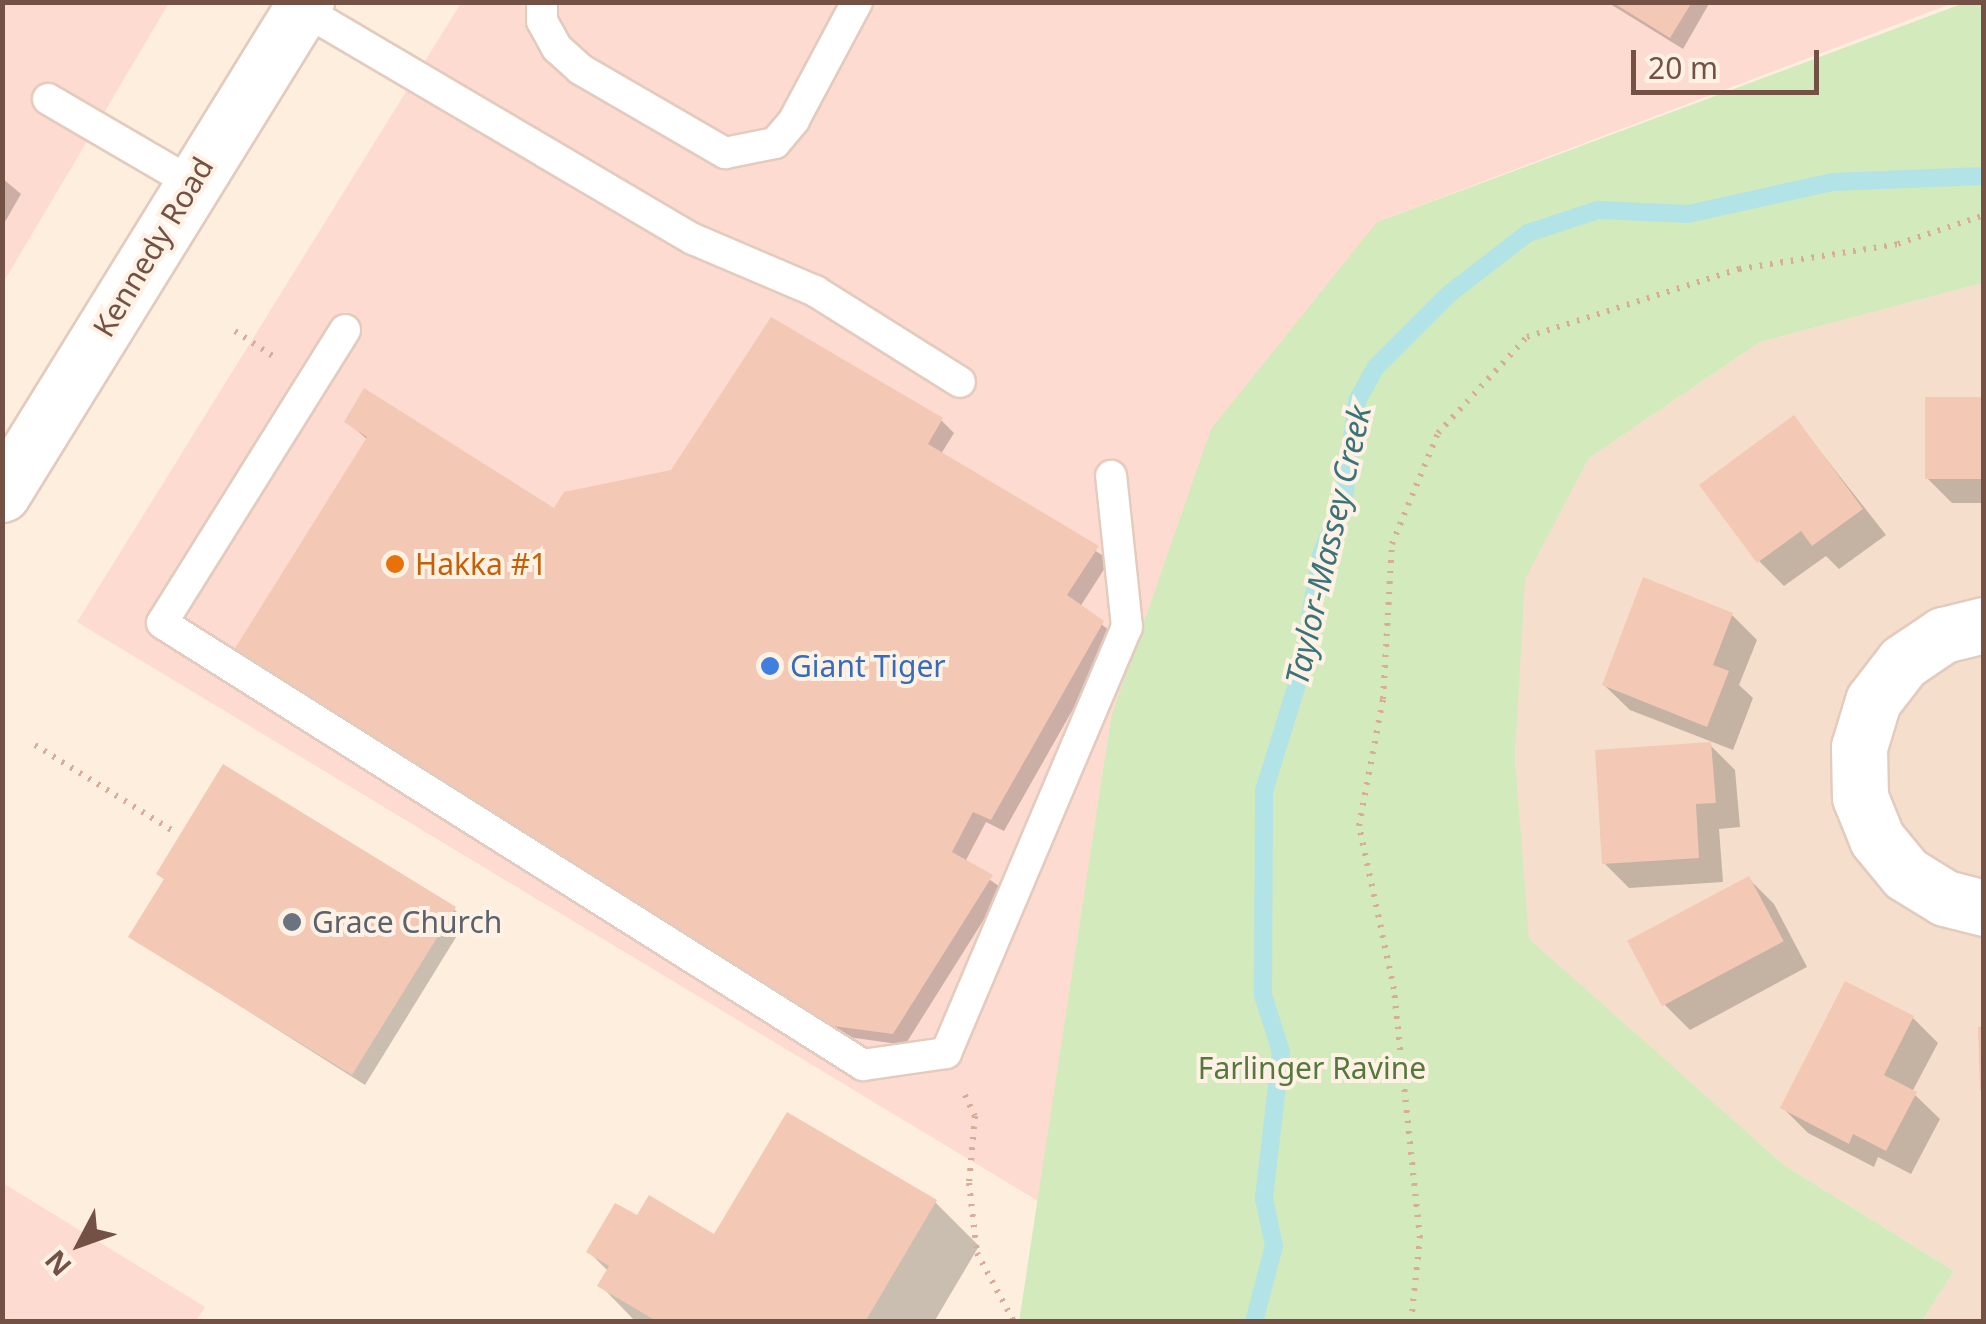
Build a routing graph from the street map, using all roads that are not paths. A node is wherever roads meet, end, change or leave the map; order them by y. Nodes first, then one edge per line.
1 (542, 2) edge
2 (857, 2) edge
3 (300, 5) edge
4 (48, 99) dead end
5 (192, 184) junction
6 (345, 330) dead end
7 (960, 382) dead end
8 (1111, 476) dead end
9 (2, 494) edge
10 (1984, 625) edge
11 (1984, 908) edge

1 - 2 lane
3 - 5 main road, Kennedy Road
3 - 7 lane
4 - 5 lane
5 - 9 main road, Kennedy Road
6 - 8 lane
10 - 11 main road

